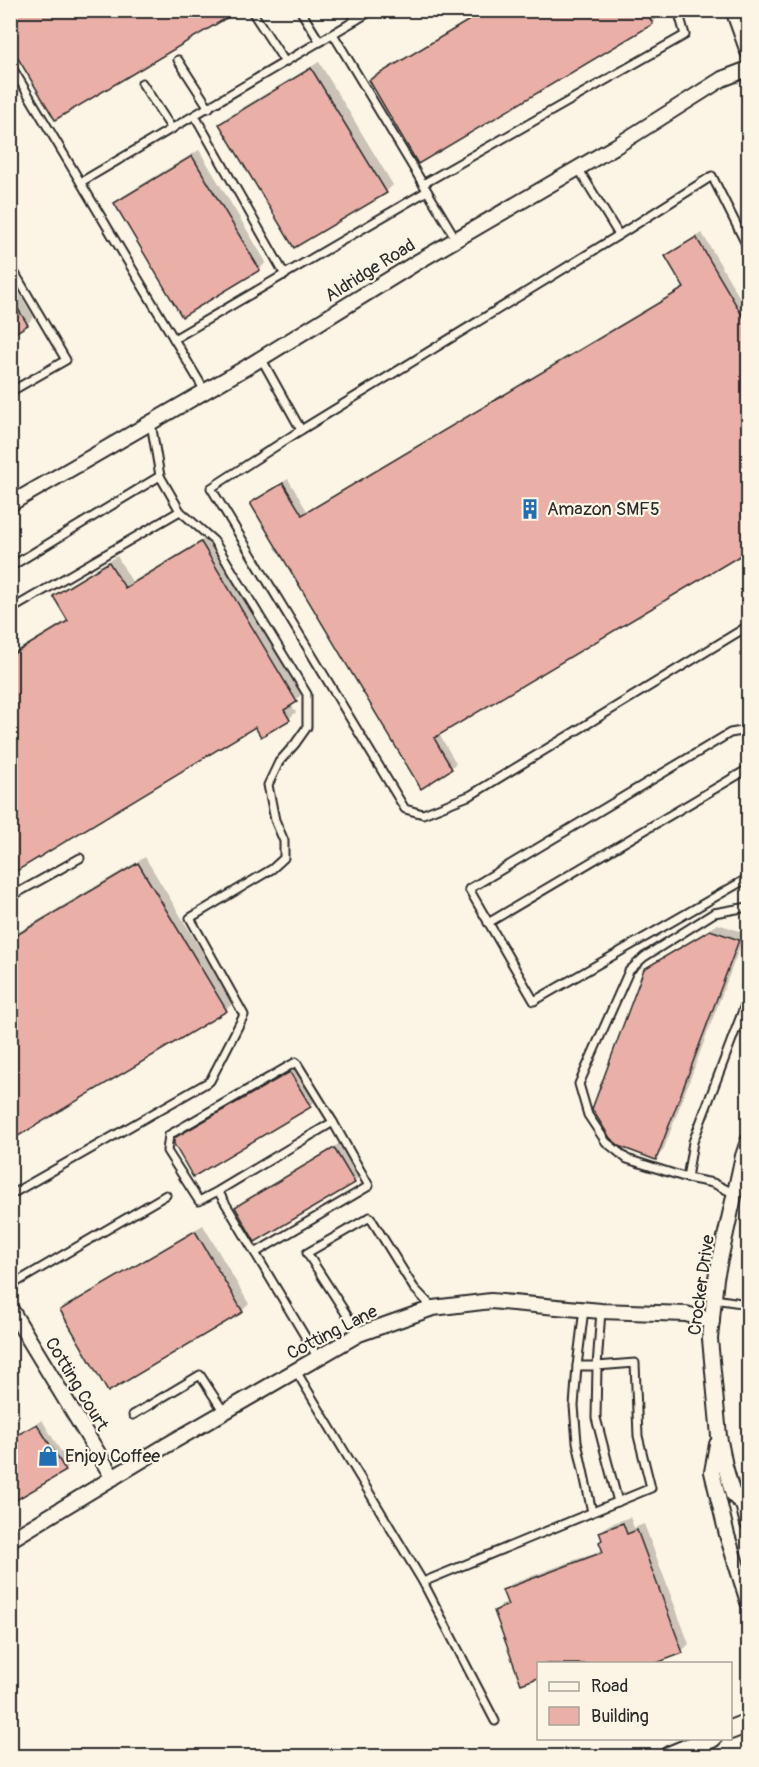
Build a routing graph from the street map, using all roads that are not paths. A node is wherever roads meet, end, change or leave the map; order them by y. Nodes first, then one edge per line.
1 (300, 10) edge
2 (350, 10) edge
3 (373, 10) edge
4 (678, 10) edge
5 (733, 10) edge
6 (254, 13) dead end
7 (356, 21) junction
8 (333, 34) junction
9 (320, 42) junction
10 (748, 52) edge
11 (178, 60) dead end
12 (285, 62) junction
13 (10, 64) edge
14 (748, 69) edge
15 (142, 83) dead end
16 (209, 108) junction
17 (195, 116) junction
18 (172, 129) junction
19 (578, 168) junction
20 (81, 182) junction
21 (425, 188) junction
22 (619, 235) junction
23 (456, 239) junction
24 (748, 248) edge
25 (10, 265) edge
26 (285, 275) junction
27 (174, 339) junction
28 (261, 358) junction
29 (10, 392) edge
30 (205, 392) junction
31 (151, 423) junction
32 (302, 430) junction
33 (160, 476) junction
34 (10, 504) edge
35 (180, 511) junction
36 (10, 567) edge
37 (10, 610) edge
38 (748, 627) edge
39 (748, 730) edge
40 (748, 769) edge
41 (80, 858) dead end
42 (748, 878) edge
43 (10, 897) edge
44 (748, 907) edge
45 (488, 923) junction
46 (748, 997) edge
47 (738, 1027) junction
48 (748, 1031) edge
49 (333, 1122) junction
50 (748, 1141) edge
51 (687, 1178) junction
52 (218, 1191) junction
53 (735, 1194) junction
54 (10, 1195) edge
55 (166, 1195) dead end
56 (255, 1254) junction
57 (10, 1286) edge
58 (714, 1299) junction
59 (748, 1304) edge
60 (10, 1308) edge
61 (433, 1308) junction
62 (584, 1309) junction
63 (602, 1311) junction
64 (712, 1321) junction
65 (359, 1334) junction
66 (318, 1358) junction
67 (577, 1366) junction
68 (597, 1366) junction
69 (296, 1371) junction
70 (224, 1412) junction
71 (133, 1415) dead end
72 (719, 1436) junction
73 (113, 1478) junction
74 (618, 1502) junction
75 (592, 1512) junction
76 (747, 1514) edge
77 (10, 1540) edge
78 (423, 1582) junction
79 (748, 1602) edge
80 (495, 1721) dead end
81 (748, 1723) edge
82 (732, 1730) edge
83 (707, 1740) edge
84 (669, 1756) edge

1 - 9 lane
2 - 7 lane
3 - 7 lane
4 - 21 lane
5 - 10 street
6 - 12 lane
7 - 8 lane
8 - 9 lane
8 - 21 lane
9 - 12 lane
11 - 16 lane
12 - 16 lane
13 - 20 lane
14 - 19 street, Aldridge Road
15 - 18 lane
16 - 17 lane
17 - 18 lane
17 - 26 lane
18 - 20 lane
19 - 22 lane
19 - 23 street, Aldridge Road
20 - 27 lane
21 - 23 lane
21 - 26 lane
22 - 24 lane
22 - 32 lane
23 - 28 street, Aldridge Road
25 - 29 lane
26 - 27 lane
27 - 30 lane
28 - 30 street, Aldridge Road
28 - 32 lane
30 - 31 street, Aldridge Road
31 - 33 lane
31 - 34 street, Aldridge Road
32 - 38 lane
33 - 35 lane
33 - 36 lane
35 - 37 lane
35 - 54 lane
39 - 45 lane
40 - 45 lane
41 - 43 lane
42 - 45 lane
44 - 51 lane
46 - 47 lane
47 - 48 lane
47 - 51 lane
49 - 52 lane
49 - 52 lane
49 - 56 lane
50 - 53 street, Crocker Drive
51 - 53 lane
52 - 56 lane
53 - 58 street, Crocker Drive
55 - 57 lane
56 - 66 lane
58 - 59 lane
58 - 64 street, Crocker Drive
60 - 73 street, Cotting Court
61 - 62 street, Cotting Lane
61 - 65 street, Cotting Lane
61 - 65 lane
62 - 63 street, Cotting Lane
62 - 67 lane
63 - 64 street, Cotting Lane
63 - 68 lane
64 - 72 street, Crocker Drive
65 - 66 street, Cotting Lane
66 - 69 street, Cotting Lane
67 - 68 lane
67 - 75 lane
68 - 74 lane
68 - 74 lane
69 - 70 street, Cotting Lane
69 - 78 lane
70 - 71 lane
70 - 73 street, Cotting Lane
72 - 76 street, Crocker Drive
72 - 79 street, Crocker Drive
73 - 77 street, Cotting Lane
74 - 75 lane
75 - 78 lane
78 - 80 lane
81 - 82 street
83 - 84 street

